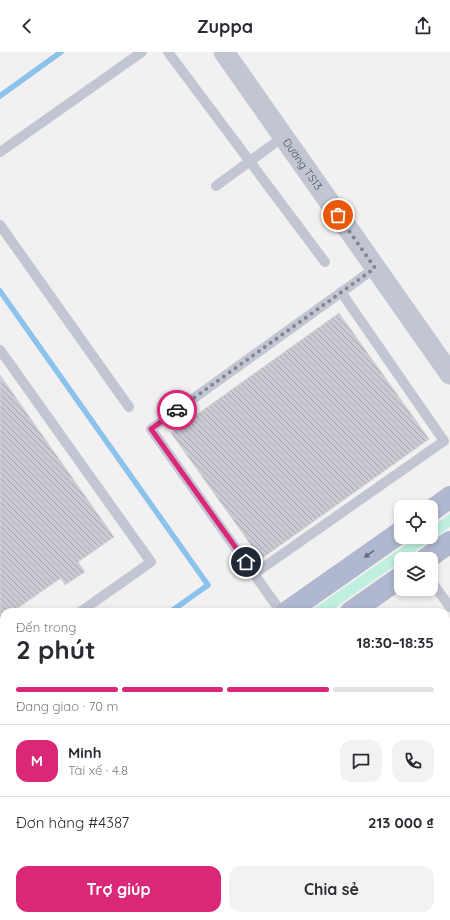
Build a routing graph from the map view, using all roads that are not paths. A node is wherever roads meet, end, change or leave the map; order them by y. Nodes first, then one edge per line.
1 (142, 52) edge
2 (168, 52) edge
3 (224, 52) edge
4 (284, 137) junction
5 (0, 152) edge
6 (250, 161) junction
7 (216, 186) dead end
8 (0, 225) edge
9 (325, 262) dead end
10 (375, 268) junction
11 (341, 292) junction
12 (0, 350) edge
13 (450, 374) edge
14 (129, 407) dead end
15 (450, 497) edge
16 (438, 506) edge
17 (394, 537) edge
18 (450, 542) edge
19 (436, 552) edge
20 (254, 574) junction
21 (394, 582) edge
22 (438, 591) edge
23 (86, 608) edge
24 (278, 608) edge
25 (293, 608) edge
26 (357, 608) edge
27 (450, 608) edge

1 - 5 lane
2 - 6 lane
3 - 4 street, Đường TS13
4 - 6 lane
4 - 10 street, Đường TS13
6 - 7 lane
6 - 9 lane
8 - 14 lane
10 - 11 lane
10 - 13 street, Đường TS13
11 - 20 lane
11 - 20 lane
12 - 23 lane
15 - 16 main road
17 -> 25 main road
18 - 19 main road
20 - 24 lane
21 - 26 main road
22 - 27 lane

